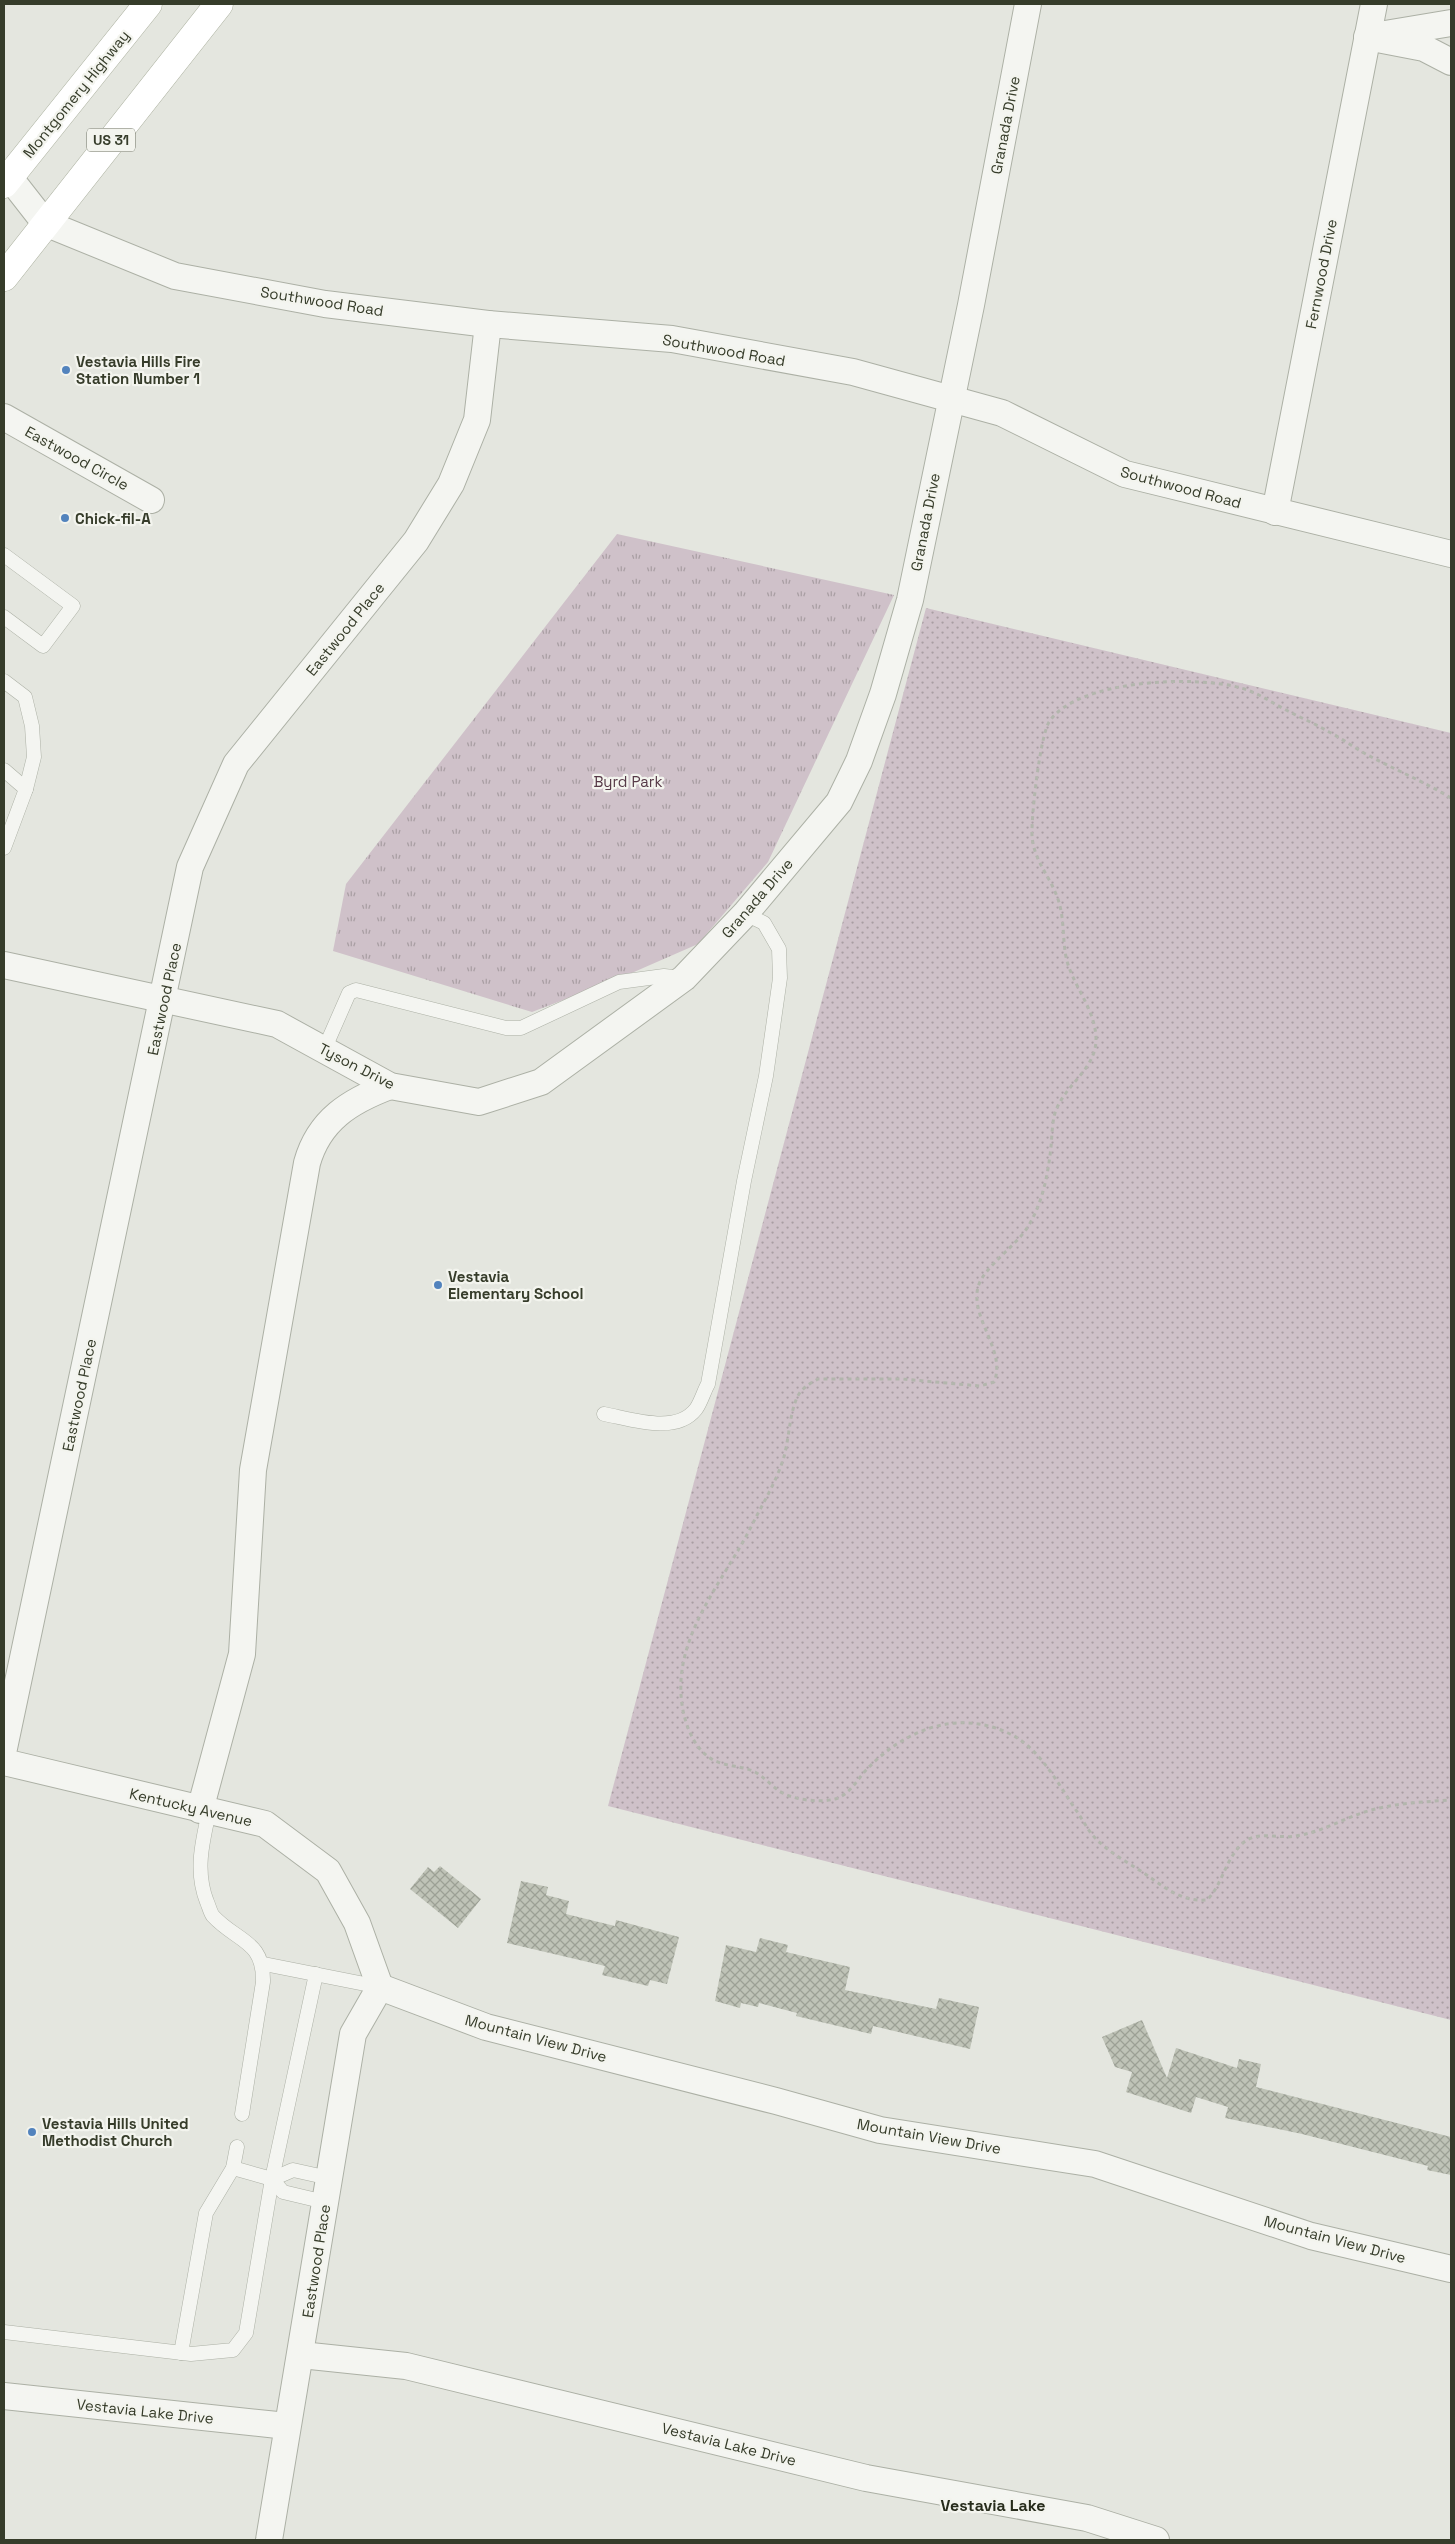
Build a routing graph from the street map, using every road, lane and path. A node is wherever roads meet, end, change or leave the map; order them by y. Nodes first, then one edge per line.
1 (148, 4) edge
2 (219, 4) edge
3 (1028, 4) edge
4 (1374, 4) edge
5 (1451, 23) edge
6 (1368, 37) junction
7 (1451, 62) edge
8 (6, 178) edge
9 (45, 223) junction
10 (4, 278) edge
11 (488, 324) junction
12 (950, 400) junction
13 (5, 422) edge
14 (151, 500) dead end
15 (1275, 512) junction
16 (1451, 554) edge
17 (4, 555) edge
18 (4, 617) edge
19 (4, 681) edge
20 (4, 770) edge
21 (26, 789) junction
22 (1451, 798) edge
23 (4, 848) edge
24 (745, 914) junction
25 (4, 965) edge
26 (684, 978) junction
27 (164, 1000) junction
28 (324, 1050) junction
29 (390, 1086) junction
30 (604, 1414) dead end
31 (4, 1748) edge
32 (4, 1762) edge
33 (1451, 1800) edge
34 (204, 1811) junction
35 (264, 1964) junction
36 (316, 1974) junction
37 (380, 1988) junction
38 (242, 2114) dead end
39 (237, 2147) dead end
40 (233, 2168) junction
41 (272, 2179) junction
42 (327, 2190) junction
43 (1451, 2269) edge
44 (4, 2332) edge
45 (181, 2354) junction
46 (302, 2355) junction
47 (4, 2396) edge
48 (287, 2426) junction
49 (269, 2540) edge
50 (1156, 2540) edge

1 - 8 main road, Montgomery Highway
2 - 9 main road, US 31
3 - 12 street, Granada Drive
4 - 6 street, Fernwood Drive
5 - 6 street
6 - 7 street
6 - 15 street, Fernwood Drive
8 - 9 street
9 - 10 main road, US 31
9 - 11 street, Southwood Road
11 - 12 street, Southwood Road
11 - 27 street, Eastwood Place
12 - 15 street, Southwood Road
12 - 24 street, Granada Drive
13 - 14 street, Eastwood Circle
15 - 16 street, Southwood Road
17 - 18 lane
19 - 21 lane
20 - 21 lane
21 - 23 lane
22 - 33 path
24 - 26 street, Granada Drive
24 - 30 lane
25 - 27 street, Tyson Drive
26 - 28 lane
26 - 29 street, Tyson Drive
27 - 28 street, Tyson Drive
27 - 31 street, Eastwood Place
28 - 29 street, Tyson Drive
29 - 34 street
32 - 34 street, Kentucky Avenue
34 - 35 lane
34 - 37 street, Kentucky Avenue
35 - 36 lane
35 - 38 lane
36 - 37 lane
36 - 41 lane
37 - 42 street, Eastwood Place
37 - 43 street, Mountain View Drive
39 - 40 lane
40 - 41 lane
40 - 45 lane
41 - 42 lane
41 - 42 lane
41 - 45 lane
42 - 46 street, Eastwood Place
44 - 45 lane
46 - 48 street, Eastwood Place
46 - 50 street, Vestavia Lake Drive
47 - 48 street, Vestavia Lake Drive
48 - 49 street, Eastwood Place

